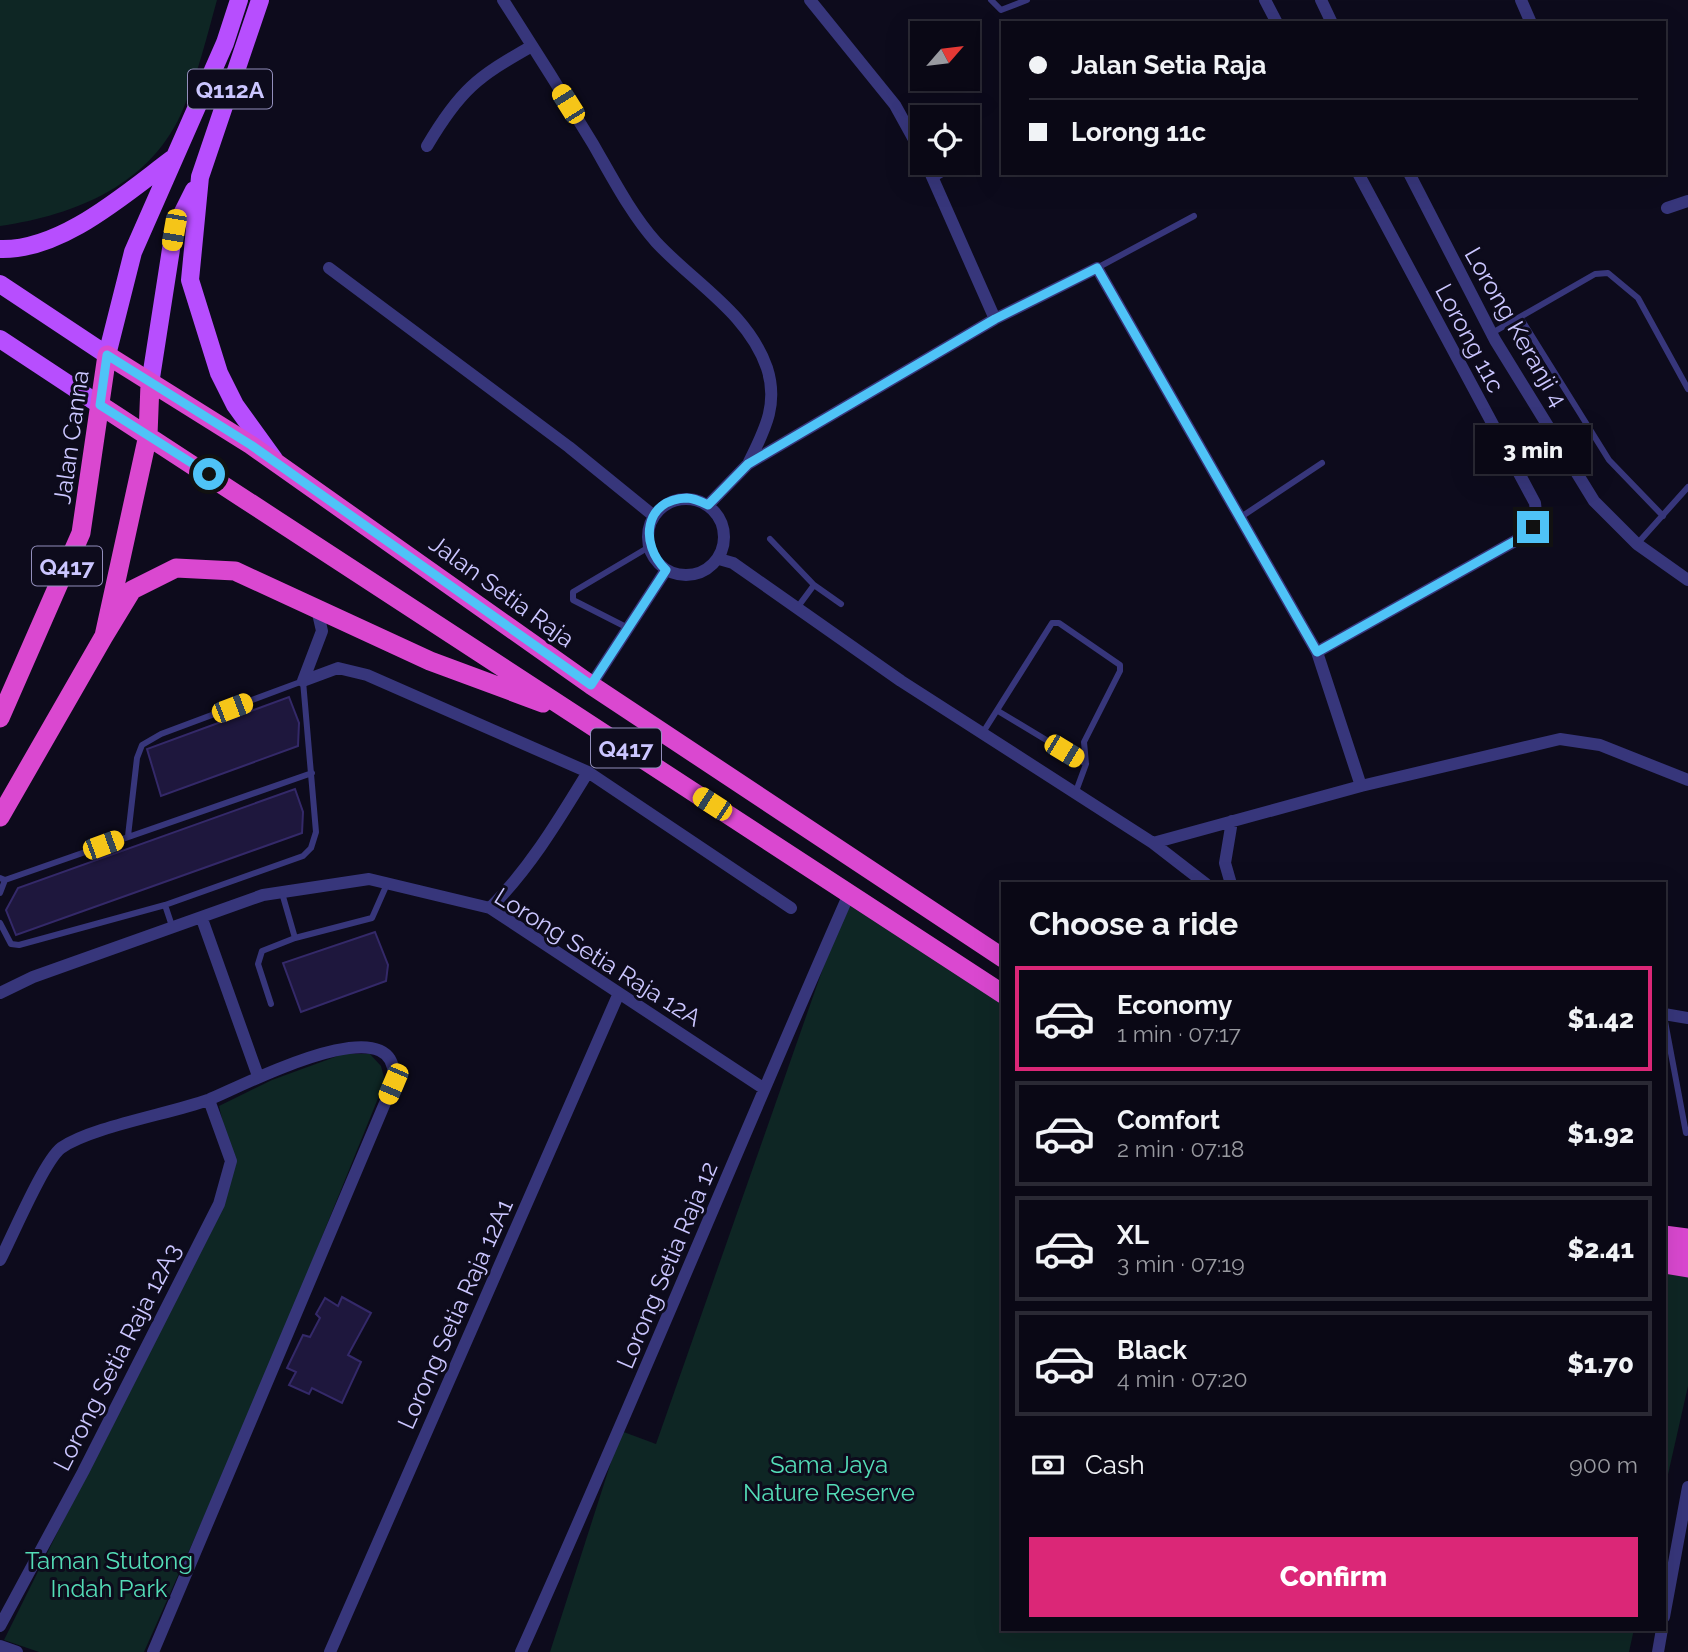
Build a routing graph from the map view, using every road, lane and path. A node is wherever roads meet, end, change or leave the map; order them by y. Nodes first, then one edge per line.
1 (239, 0) edge
2 (260, 0) edge
3 (503, 0) edge
4 (810, 0) edge
5 (991, 0) edge
6 (1027, 0) edge
7 (1265, 0) edge
8 (1321, 0) edge
9 (1521, 0) edge
10 (1276, 21) edge
11 (1331, 21) edge
12 (1530, 21) edge
13 (532, 46) junction
14 (910, 133) edge
15 (427, 146) dead end
16 (175, 157) junction
17 (932, 175) edge
18 (941, 175) edge
19 (1359, 175) edge
20 (1410, 175) edge
21 (200, 177) junction
22 (934, 179) junction
23 (1688, 201) edge
24 (1667, 208) dead end
25 (1194, 216) dead end
26 (0, 249) edge
27 (329, 268) dead end
28 (1097, 268) junction
29 (0, 284) edge
30 (1520, 317) junction
31 (995, 319) junction
32 (1492, 333) junction
33 (0, 339) edge
34 (107, 355) junction
35 (150, 384) junction
36 (1688, 389) edge
37 (100, 405) junction
38 (148, 435) junction
39 (276, 462) junction
40 (1322, 463) dead end
41 (748, 464) junction
42 (1688, 487) edge
43 (708, 505) junction
44 (654, 516) junction
45 (1663, 516) junction
46 (1241, 517) junction
47 (770, 539) dead end
48 (1637, 544) junction
49 (649, 547) junction
50 (719, 559) junction
51 (666, 570) junction
52 (1688, 580) edge
53 (814, 585) junction
54 (841, 604) dead end
55 (797, 608) junction
56 (317, 609) junction
57 (628, 628) junction
58 (104, 636) junction
59 (1317, 652) junction
60 (303, 681) junction
61 (591, 685) junction
62 (998, 711) junction
63 (574, 714) junction
64 (0, 718) edge
65 (982, 734) junction
66 (1086, 764) junction
67 (588, 772) junction
68 (312, 773) junction
69 (1688, 780) edge
70 (1361, 786) junction
71 (1075, 794) junction
72 (0, 817) edge
73 (1232, 821) junction
74 (128, 836) junction
75 (1153, 844) junction
76 (3, 879) edge
77 (1203, 882) edge
78 (1230, 882) edge
79 (387, 884) junction
80 (282, 892) junction
81 (0, 893) edge
82 (849, 894) junction
83 (165, 905) junction
84 (490, 908) junction
85 (791, 908) dead end
86 (202, 919) junction
87 (0, 923) edge
88 (173, 928) junction
89 (295, 938) junction
90 (1001, 957) edge
91 (0, 993) edge
92 (619, 993) junction
93 (1001, 993) edge
94 (271, 1004) dead end
95 (1666, 1015) edge
96 (1688, 1018) edge
97 (1666, 1026) edge
98 (258, 1076) junction
99 (763, 1088) junction
100 (209, 1100) junction
101 (1686, 1133) edge
102 (1666, 1235) edge
103 (1688, 1238) edge
104 (1666, 1248) edge
105 (1688, 1253) edge
106 (0, 1260) edge
107 (1666, 1264) edge
108 (1688, 1268) edge
109 (1688, 1487) edge
110 (1666, 1606) edge
111 (0, 1626) edge
112 (1662, 1631) edge
113 (0, 1646) edge
114 (17, 1652) edge
115 (153, 1652) edge
116 (330, 1652) edge
117 (521, 1652) edge
118 (1658, 1652) edge

1 - 16 main road, Jalan Canna
2 - 21 main road, Q112A
3 - 13 street
4 - 14 street
5 - 6 lane
7 - 10 street
8 - 11 street
9 - 12 street
13 - 15 street
13 - 41 street
16 - 26 main road
16 - 34 main road, Jalan Canna
17 - 22 street
18 - 22 lane
19 - 59 street, Lorong 11c
20 - 32 street, Lorong Keranji 4
21 - 35 main road
21 - 39 main road
22 - 31 street
23 - 24 street
25 - 28 lane
27 - 44 street
28 - 31 street
28 - 46 street
29 - 34 main road
30 - 32 lane
30 - 36 lane
30 - 45 lane
31 - 41 street
32 - 48 street, Lorong Keranji 4
33 - 37 main road
34 - 35 highway, Q417
34 - 37 highway, Jalan Canna / Q417
35 - 38 highway, Q417
35 - 39 highway, Jalan Setia Raja / Q417
37 - 38 highway, Q417
37 - 64 highway, Jalan Canna / Q417
38 - 58 highway, Q417
38 - 63 highway, Q417
39 - 61 highway, Jalan Setia Raja / Q417
40 - 46 lane
41 - 43 street
42 - 45 lane
43 - 44 street
43 - 50 street
44 - 49 street
45 - 48 lane
46 - 59 street
47 - 53 lane
48 - 52 street, Lorong Keranji 4
49 - 51 street
49 - 57 lane
50 - 51 street
50 - 55 street
51 - 57 street
53 - 54 lane
53 - 55 lane
55 - 65 street
56 - 58 highway
56 - 60 street
56 - 63 highway
57 - 61 street
58 - 72 highway, Q417
59 - 70 street
60 - 67 street
60 - 68 lane
60 - 74 lane
61 - 90 highway, Jalan Setia Raja / Q417
62 - 65 lane
62 - 66 lane
62 - 66 lane
63 - 82 highway, Q417
65 - 71 street
66 - 71 lane
67 - 84 street
67 - 85 street
68 - 74 lane
68 - 83 lane
69 - 70 street
70 - 73 street
71 - 75 street
73 - 75 street
73 - 78 street
74 - 76 lane
75 - 77 street
76 - 81 lane
79 - 80 street, Lorong Setia Raja 12A
79 - 84 street, Lorong Setia Raja 12A
79 - 89 lane
80 - 86 street, Lorong Setia Raja 12A
80 - 89 lane
82 - 93 highway, Q417
82 - 99 street, Lorong Setia Raja 12
83 - 87 lane
83 - 88 lane
84 - 92 street, Lorong Setia Raja 12A
86 - 88 street, Lorong Setia Raja 12A
86 - 98 street
88 - 91 street, Lorong Setia Raja 12A
89 - 94 lane
92 - 99 street, Lorong Setia Raja 12A
92 - 116 street, Lorong Setia Raja 12A1
95 - 96 street
97 - 101 lane
98 - 100 street
98 - 115 street
99 - 117 street, Lorong Setia Raja 12
100 - 106 street
100 - 111 street, Lorong Setia Raja 12A3
102 - 103 highway
104 - 105 highway
107 - 108 highway
109 - 110 street
112 - 118 street
113 - 114 street

